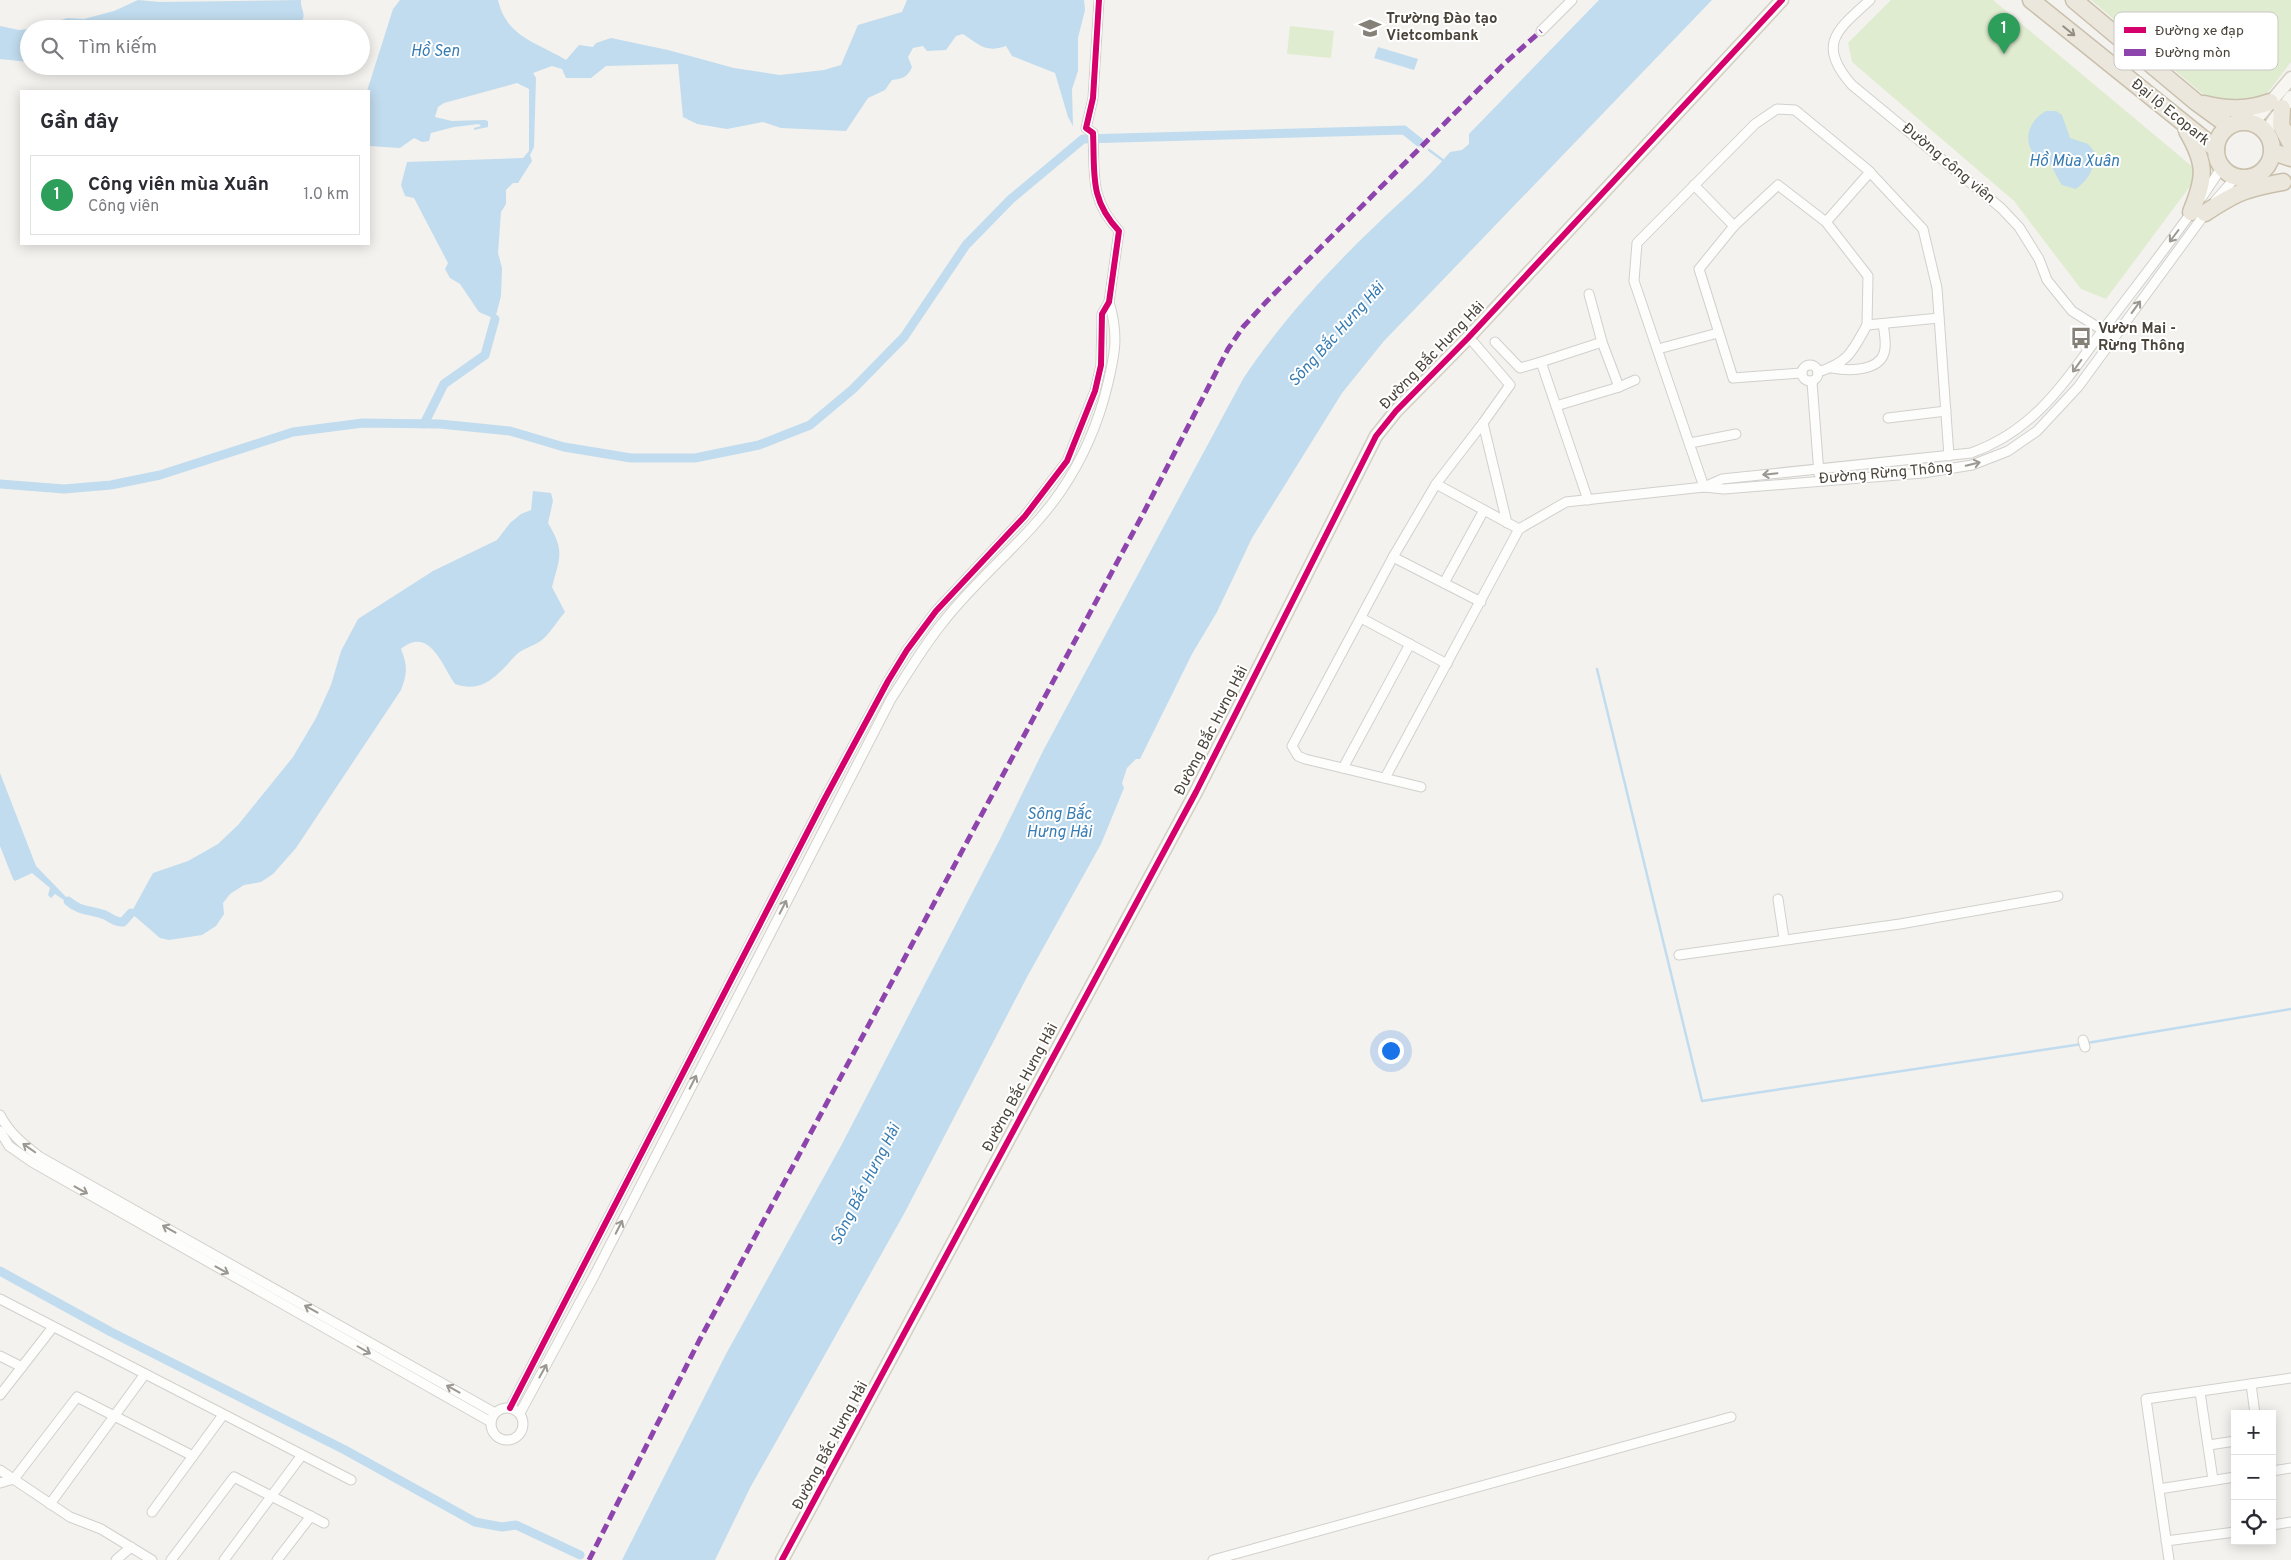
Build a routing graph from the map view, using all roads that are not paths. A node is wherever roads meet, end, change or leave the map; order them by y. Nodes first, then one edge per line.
1 (1099, 0) edge
2 (1572, 0) edge
3 (1782, 0) edge
4 (1870, 0) edge
5 (2031, 0) edge
6 (2074, 0) edge
7 (1541, 31) dead end
8 (2114, 33) edge
9 (2114, 68) edge
10 (2117, 70) edge
11 (2158, 70) edge
12 (2291, 78) edge
13 (2196, 102) junction
14 (2281, 102) edge
15 (2184, 125) junction
16 (2229, 126) junction
17 (2260, 127) junction
18 (2291, 144) edge
19 (2216, 149) junction
20 (2273, 152) junction
21 (2291, 158) edge
22 (2222, 167) junction
23 (1870, 172) junction
24 (2260, 174) junction
25 (2236, 177) junction
26 (2287, 183) edge
27 (1694, 184) junction
28 (2198, 213) junction
29 (1826, 222) junction
30 (1734, 226) junction
31 (1589, 294) dead end
32 (1108, 302) junction
33 (1939, 318) junction
34 (1883, 324) junction
35 (1867, 325) junction
36 (2103, 330) junction
37 (1718, 333) junction
38 (2113, 337) junction
39 (1496, 342) dead end
40 (1602, 342) junction
41 (1474, 343) dead end
42 (1658, 349) junction
43 (1101, 361) junction
44 (1113, 362) junction
45 (1541, 362) junction
46 (1832, 368) junction
47 (1818, 372) junction
48 (1801, 373) junction
49 (1635, 380) dead end
50 (1812, 382) junction
51 (1619, 387) junction
52 (1556, 406) junction
53 (1946, 411) junction
54 (1888, 418) dead end
55 (1483, 423) junction
56 (1736, 434) dead end
57 (1690, 442) junction
58 (1949, 456) junction
59 (1818, 469) junction
60 (1820, 480) junction
61 (1436, 484) junction
62 (1704, 488) junction
63 (1588, 500) junction
64 (1484, 510) junction
65 (1507, 522) junction
66 (1519, 529) junction
67 (1393, 557) junction
68 (1444, 583) junction
69 (1481, 602) junction
70 (1361, 618) junction
71 (913, 642) junction
72 (1410, 644) junction
73 (923, 650) junction
74 (1447, 664) junction
75 (1343, 768) junction
76 (1385, 778) junction
77 (1421, 787) dead end
78 (2058, 896) dead end
79 (1778, 899) dead end
80 (760, 925) junction
81 (771, 931) junction
82 (1784, 940) junction
83 (1679, 954) dead end
84 (0, 1115) edge
85 (0, 1131) edge
86 (638, 1160) junction
87 (650, 1167) junction
88 (59, 1172) junction
89 (281, 1297) junction
90 (0, 1299) edge
91 (53, 1327) junction
92 (0, 1356) edge
93 (22, 1367) junction
94 (146, 1374) junction
95 (2291, 1378) edge
96 (2251, 1384) junction
97 (2200, 1392) junction
98 (0, 1395) edge
99 (510, 1408) junction
100 (2254, 1410) edge
101 (495, 1413) junction
102 (223, 1414) junction
103 (520, 1414) junction
104 (115, 1416) junction
105 (1731, 1416) dead end
106 (491, 1422) junction
107 (2231, 1442) edge
108 (2209, 1445) junction
109 (302, 1455) junction
110 (193, 1456) junction
111 (2291, 1468) edge
112 (0, 1470) edge
113 (2276, 1470) edge
114 (2231, 1477) edge
115 (14, 1479) junction
116 (350, 1480) dead end
117 (2214, 1480) junction
118 (0, 1483) edge
119 (2159, 1489) junction
120 (272, 1496) junction
121 (50, 1504) junction
122 (152, 1512) dead end
123 (311, 1516) junction
124 (2291, 1522) edge
125 (324, 1523) dead end
126 (2276, 1524) edge
127 (2231, 1533) edge
128 (2166, 1541) junction
129 (130, 1548) junction
130 (116, 1560) edge
131 (152, 1560) edge
132 (171, 1560) edge
133 (224, 1560) edge
134 (277, 1560) edge
135 (782, 1560) edge
136 (1213, 1560) edge
137 (2169, 1560) edge

1 - 32 street
2 - 7 street
3 - 135 street, Đường Bắc Hưng Hải
4 - 36 street, Đường công viên
5 -> 9 highway, Đại lộ Ecopark
6 - 8 highway, Đại lộ Ecopark
10 -> 15 highway, Đại lộ Ecopark
11 - 13 highway, Đại lộ Ecopark
12 - 14 street
13 - 14 highway
13 - 16 highway, Đại lộ Ecopark
14 - 17 street
14 - 18 highway
15 - 19 highway, Đại lộ Ecopark
15 - 28 highway
16 - 17 highway
16 - 19 highway
17 - 20 highway
19 - 22 highway
20 - 21 highway
20 - 24 highway
22 - 25 highway
22 - 28 street, Đường Rừng Thông
23 - 27 street
23 - 29 street
23 - 33 street
24 - 25 highway
24 - 26 highway
25 - 28 street, Đường Rừng Thông
26 - 28 highway
27 - 30 street
27 - 42 street
28 -> 36 street, Đường Rừng Thông
38 -> 28 street, Đường Rừng Thông
29 - 30 street
29 - 35 street
30 - 37 street
31 - 40 street
32 - 43 street
32 - 44 street
33 - 34 street
33 - 53 street
34 - 35 street
34 - 46 street
35 - 46 street
36 - 38 street, Đường công viên
36 -> 58 street, Đường Rừng Thông
37 - 42 street
37 - 48 street
60 -> 38 street, Đường Rừng Thông
39 - 45 street
40 - 45 street
40 - 51 street
41 - 55 street
42 - 57 street
43 - 44 street
43 - 71 street
44 - 73 street
45 - 52 street
46 - 47 street
47 - 48 street
47 - 50 street
48 - 50 street
49 - 51 street
50 - 59 street
51 - 52 street
52 - 63 street
53 - 54 street
53 - 58 street
55 - 61 street
55 - 65 street
56 - 57 street
57 - 62 street
58 - 59 street, Đường Rừng Thông
59 - 60 street
59 -> 62 street, Đường Rừng Thông
60 - 62 street, Đường Rừng Thông
61 - 64 street
61 - 67 street
62 - 63 street, Đường Rừng Thông
63 - 66 street, Đường Rừng Thông
64 - 65 street
64 - 68 street
65 - 66 street
66 - 69 street
67 - 68 street
67 - 70 street
68 - 69 street
69 - 74 street
70 - 72 street
70 - 75 street
71 - 73 street
71 - 80 street
72 - 74 street
72 - 75 street
81 -> 73 street
74 - 76 street
75 - 76 street
76 - 77 street
78 - 82 street
79 - 82 street
80 - 81 street
80 - 86 street
87 -> 81 street
82 - 83 street
88 -> 84 street
85 - 88 street
86 - 87 street
86 - 99 street
103 -> 87 street
88 - 89 street
101 -> 89 street
89 -> 106 street
90 - 91 street
91 - 93 street
91 - 94 street
92 - 93 street
93 - 98 street
94 - 102 street
94 - 104 street
95 - 96 street
96 - 97 street
96 - 100 street
97 - 108 street
97 - 119 street
99 - 101 street
99 - 103 street
101 - 106 street
102 - 109 street
102 - 110 street
103 - 106 street
104 - 110 street
104 - 115 street
104 - 121 street
105 - 136 street
107 - 108 street
108 - 117 street
109 - 116 street
109 - 120 street
110 - 122 street
111 - 113 street
112 - 115 street
114 - 117 street
115 - 118 street
115 - 121 street
117 - 119 street
119 - 128 street
120 - 123 street
120 - 132 street
120 - 133 street
121 - 129 street
123 - 125 street
123 - 134 street
124 - 126 street
127 - 128 street
128 - 137 street
129 - 130 street
129 - 131 street

